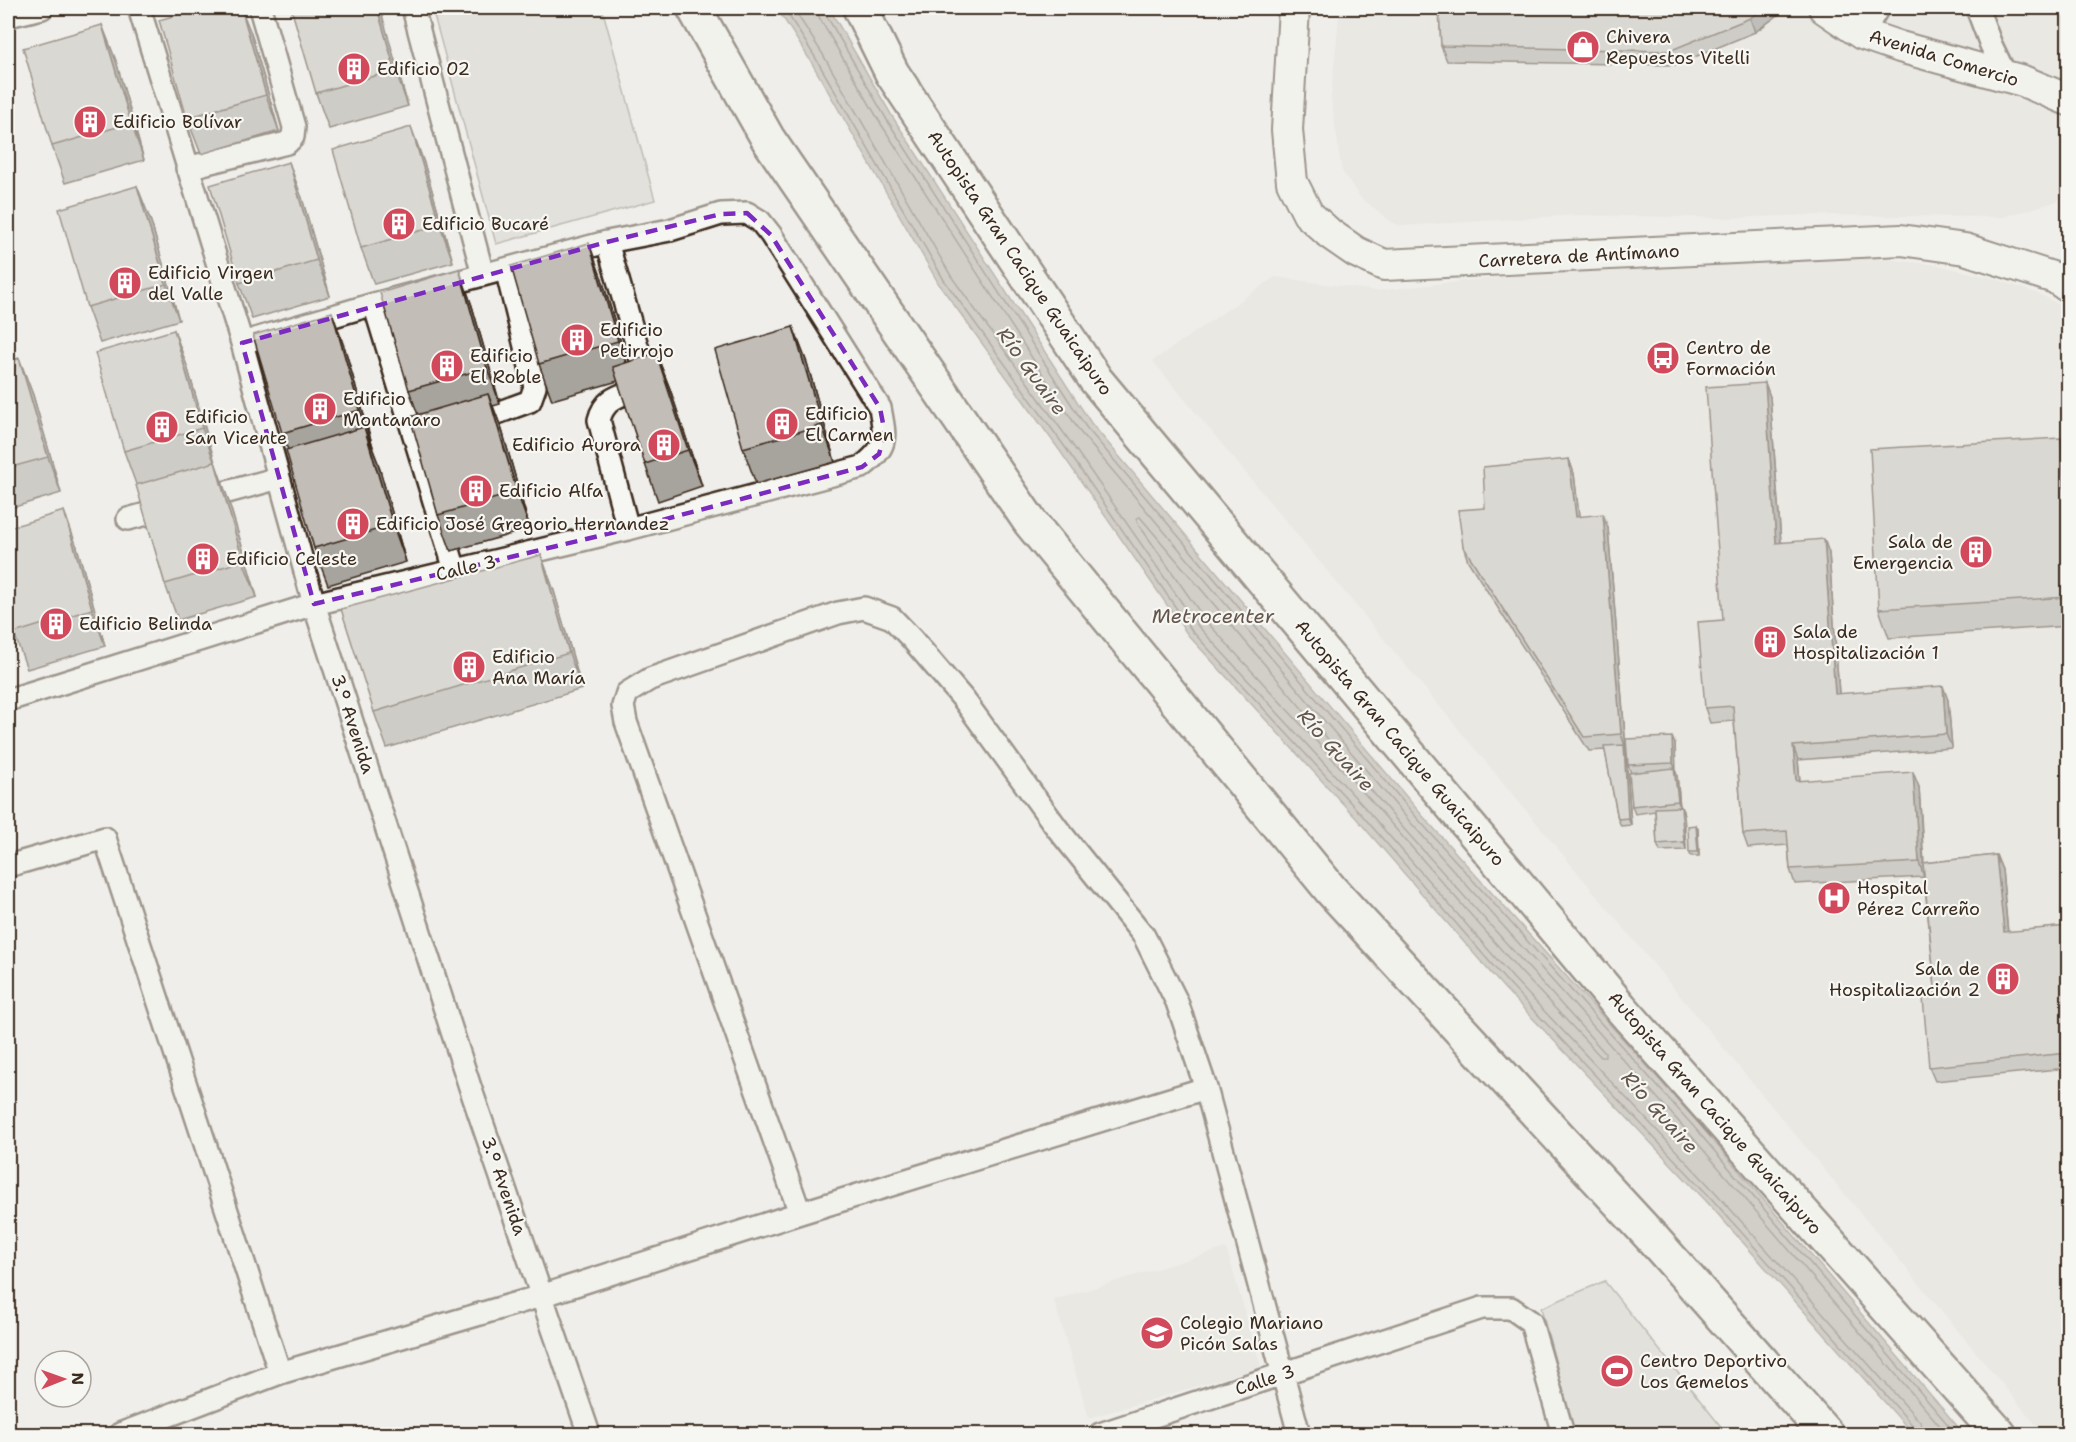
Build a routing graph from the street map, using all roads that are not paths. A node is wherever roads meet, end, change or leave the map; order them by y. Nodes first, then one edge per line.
1 (42, 8) edge
2 (260, 8) edge
3 (413, 8) edge
4 (694, 8) edge
5 (860, 8) edge
6 (1294, 8) edge
7 (1824, 8) edge
8 (1878, 8) edge
9 (1977, 8) edge
10 (8, 16) edge
11 (148, 18) edge
12 (1862, 34) junction
13 (2006, 76) junction
14 (2068, 100) edge
15 (188, 168) junction
16 (607, 242) junction
17 (506, 269) junction
18 (483, 275) junction
19 (2068, 287) edge
20 (374, 304) junction
21 (242, 343) junction
22 (467, 424) edge
23 (279, 478) junction
24 (128, 519) dead end
25 (628, 529) junction
26 (455, 570) junction
27 (314, 604) junction
28 (8, 700) edge
29 (8, 866) edge
30 (1206, 1088) junction
31 (800, 1213) junction
32 (541, 1296) junction
33 (280, 1373) junction
34 (1282, 1374) junction
35 (120, 1434) edge
36 (589, 1434) edge
37 (1100, 1434) edge
38 (1299, 1434) edge
39 (1563, 1434) edge
40 (1826, 1434) edge
41 (1999, 1434) edge

1 - 10 street
2 - 15 street
3 - 18 street
4 - 40 highway
5 - 41 highway, Autopista Gran Cacique Guaicaipuro
6 - 19 main road, Carretera de Antímano
7 - 12 main road, Avenida Comercio
8 - 12 street
9 - 13 street
11 - 15 street, 3.° Avenida
12 - 13 main road, Avenida Comercio
13 - 14 main road, Avenida Comercio
15 - 21 street, 3.° Avenida
16 - 17 street
16 - 25 street
16 - 25 street, Calle 3
17 - 18 street
17 - 22 street
18 - 20 street
20 - 21 street
20 - 26 street
21 - 23 street, 3.° Avenida
23 - 24 street
23 - 27 street, 3.° Avenida
25 - 26 street, Calle 3
26 - 27 street, Calle 3
27 - 28 street, Calle 3
27 - 32 street, 3.° Avenida
29 - 33 street
30 - 31 street
30 - 31 street
30 - 34 street
31 - 32 street
32 - 33 street
32 - 36 street, 3.° Avenida
33 - 35 street
34 - 37 street, Calle 3
34 - 38 street
34 - 39 street, Calle 3

